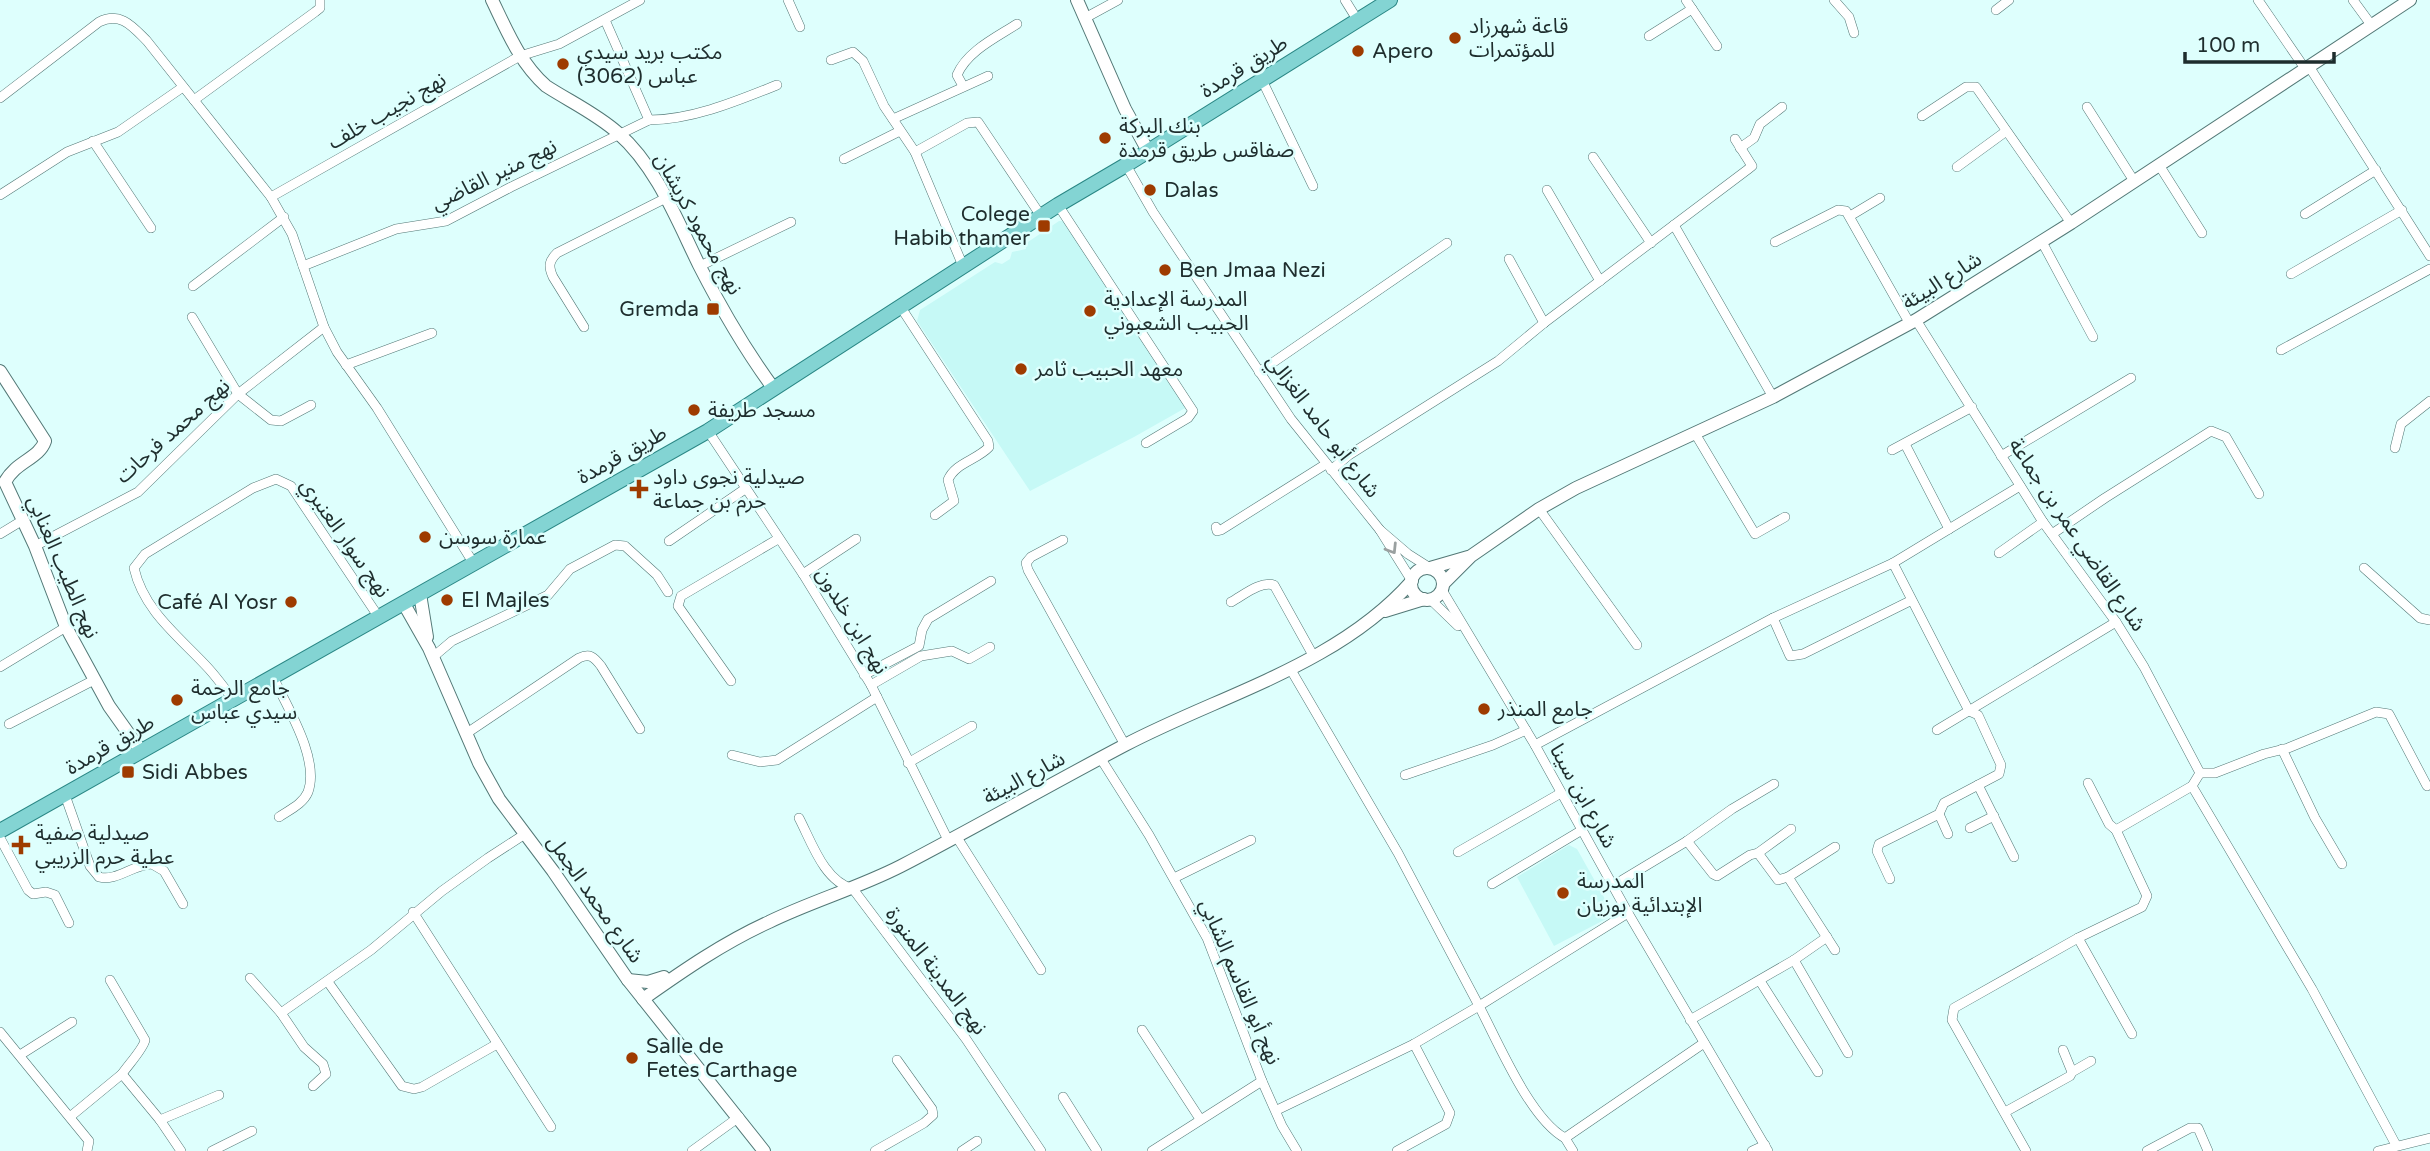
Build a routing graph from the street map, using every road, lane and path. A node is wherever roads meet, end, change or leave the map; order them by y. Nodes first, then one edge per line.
1 (320, 0) edge
2 (492, 0) edge
3 (640, 0) edge
4 (788, 0) edge
5 (1077, 0) edge
6 (1118, 0) edge
7 (1345, 0) edge
8 (1390, 0) edge
9 (1686, 0) edge
10 (1834, 0) edge
11 (2009, 0) edge
12 (2258, 0) edge
13 (2353, 0) edge
14 (2410, 0) edge
15 (1692, 9) junction
16 (1996, 10) dead end
17 (1085, 19) junction
18 (605, 20) junction
19 (1358, 21) junction
20 (1017, 24) dead end
21 (2372, 26) junction
22 (800, 27) dead end
23 (1854, 33) dead end
24 (1649, 36) dead end
25 (1717, 46) dead end
26 (520, 56) junction
27 (831, 61) dead end
28 (2308, 69) junction
29 (988, 76) dead end
30 (1262, 80) junction
31 (777, 85) dead end
32 (964, 86) junction
33 (183, 87) junction
34 (0, 98) edge
35 (194, 100) junction
36 (1782, 107) dead end
37 (2087, 107) dead end
38 (1922, 116) dead end
39 (893, 119) junction
40 (649, 120) junction
41 (900, 131) junction
42 (2006, 132) junction
43 (619, 134) junction
44 (93, 141) junction
45 (1148, 151) junction
46 (915, 152) junction
47 (1593, 157) dead end
48 (844, 159) dead end
49 (2159, 164) junction
50 (1126, 165) junction
51 (1957, 167) dead end
52 (2376, 170) junction
53 (2134, 181) junction
54 (1312, 186) dead end
55 (1547, 190) dead end
56 (0, 195) edge
57 (271, 197) junction
58 (666, 198) junction
59 (1880, 198) dead end
60 (1058, 205) junction
61 (2402, 210) junction
62 (2305, 214) dead end
63 (1041, 216) junction
64 (1850, 216) junction
65 (284, 217) junction
66 (792, 222) dead end
67 (2071, 223) junction
68 (1674, 225) junction
69 (150, 228) dead end
70 (2202, 233) dead end
71 (1775, 242) dead end
72 (2042, 242) junction
73 (1447, 243) dead end
74 (1651, 243) junction
75 (2430, 256) edge
76 (1509, 259) dead end
77 (963, 265) junction
78 (303, 266) junction
79 (700, 266) junction
80 (2430, 269) edge
81 (2291, 274) dead end
82 (1600, 281) junction
83 (193, 286) dead end
84 (900, 306) junction
85 (192, 317) dead end
86 (1913, 322) junction
87 (1544, 323) junction
88 (324, 327) junction
89 (584, 327) dead end
90 (432, 333) dead end
91 (2093, 337) dead end
92 (2281, 350) dead end
93 (346, 365) junction
94 (0, 371) edge
95 (1259, 372) junction
96 (2131, 377) dead end
97 (774, 389) junction
98 (238, 394) junction
99 (1773, 397) junction
100 (2430, 401) edge
101 (311, 405) dead end
102 (1972, 407) junction
103 (708, 431) junction
104 (1696, 435) junction
105 (1146, 443) dead end
106 (1905, 444) junction
107 (2395, 448) dead end
108 (1892, 450) dead end
109 (2001, 456) junction
110 (1329, 467) junction
111 (3, 481) edge
112 (2020, 486) junction
113 (745, 489) junction
114 (2259, 494) dead end
115 (1539, 509) junction
116 (935, 515) dead end
117 (1785, 517) dead end
118 (23, 520) junction
119 (2043, 522) junction
120 (1216, 527) dead end
121 (1949, 529) junction
122 (1380, 530) junction
123 (0, 534) edge
124 (2052, 534) junction
125 (778, 539) junction
126 (856, 539) dead end
127 (1063, 540) dead end
128 (670, 541) dead end
129 (35, 546) junction
130 (1999, 553) dead end
131 (1471, 556) junction
132 (474, 564) junction
133 (1893, 564) junction
134 (1430, 568) junction
135 (2364, 568) dead end
136 (803, 574) junction
137 (991, 581) dead end
138 (1412, 581) junction
139 (1443, 587) junction
140 (668, 592) dead end
141 (420, 594) junction
142 (1427, 599) junction
143 (1910, 601) junction
144 (1231, 602) dead end
145 (404, 604) junction
146 (1375, 615) junction
147 (378, 617) junction
148 (1773, 618) junction
149 (2430, 620) edge
150 (2116, 622) junction
151 (66, 627) junction
152 (1471, 641) junction
153 (1637, 645) dead end
154 (990, 648) dead end
155 (431, 652) junction
156 (1314, 657) junction
157 (0, 667) edge
158 (1291, 670) junction
159 (864, 675) junction
160 (273, 677) junction
161 (94, 680) junction
162 (731, 681) dead end
163 (870, 685) junction
164 (877, 697) junction
165 (233, 699) junction
166 (1969, 711) junction
167 (9, 724) dead end
168 (972, 726) dead end
169 (640, 729) dead end
170 (1526, 730) junction
171 (1937, 730) dead end
172 (467, 733) junction
173 (1125, 745) junction
174 (1535, 746) junction
175 (2283, 750) junction
176 (141, 751) junction
177 (732, 755) dead end
178 (1101, 759) junction
179 (908, 763) junction
180 (2200, 773) junction
181 (1405, 775) dead end
182 (2088, 783) dead end
183 (1774, 784) dead end
184 (1978, 785) junction
185 (2192, 786) junction
186 (2427, 786) dead end
187 (1562, 793) junction
188 (65, 795) junction
189 (1939, 814) junction
190 (1994, 816) junction
191 (279, 817) dead end
192 (799, 818) dead end
193 (1970, 828) dead end
194 (1791, 829) dead end
195 (1582, 830) junction
196 (2116, 830) junction
197 (0, 831) edge
198 (525, 834) junction
199 (1948, 834) dead end
200 (0, 838) edge
201 (952, 838) junction
202 (1251, 840) dead end
203 (1688, 841) junction
204 (1835, 847) dead end
205 (1458, 852) dead end
206 (1758, 853) junction
207 (2014, 857) dead end
208 (2342, 864) dead end
209 (1788, 877) junction
210 (1174, 878) junction
211 (1890, 879) dead end
212 (1492, 884) dead end
213 (1614, 885) junction
214 (853, 889) junction
215 (183, 904) dead end
216 (414, 912) junction
217 (1628, 913) junction
218 (69, 923) dead end
219 (1827, 937) junction
220 (2078, 938) junction
221 (1835, 950) dead end
222 (1794, 960) junction
223 (1041, 970) dead end
224 (250, 978) dead end
225 (666, 979) junction
226 (110, 980) dead end
227 (628, 980) junction
228 (1760, 981) junction
229 (328, 982) junction
230 (641, 996) junction
231 (1479, 1006) junction
232 (281, 1013) junction
233 (657, 1016) junction
234 (1690, 1020) junction
235 (72, 1023) dead end
236 (1142, 1030) dead end
237 (0, 1032) edge
238 (2132, 1034) dead end
239 (1704, 1043) junction
240 (497, 1044) junction
241 (1413, 1044) junction
242 (2063, 1050) dead end
243 (1848, 1053) dead end
244 (20, 1055) junction
245 (897, 1060) dead end
246 (2091, 1061) dead end
247 (1818, 1072) dead end
248 (2072, 1072) junction
249 (122, 1074) junction
250 (1262, 1081) junction
251 (313, 1086) dead end
252 (219, 1095) dead end
253 (1063, 1097) dead end
254 (1276, 1110) junction
255 (2005, 1112) junction
256 (71, 1116) junction
257 (738, 1117) junction
258 (1200, 1119) junction
259 (160, 1120) junction
260 (551, 1127) dead end
261 (252, 1131) dead end
262 (1565, 1138) junction
263 (2430, 1138) edge
264 (977, 1141) dead end
265 (2396, 1145) junction
266 (1766, 1148) edge
267 (87, 1151) edge
268 (181, 1151) edge
269 (212, 1151) edge
270 (692, 1151) edge
271 (764, 1151) edge
272 (875, 1151) edge
273 (961, 1151) edge
274 (1041, 1151) edge
275 (1097, 1151) edge
276 (1152, 1151) edge
277 (1297, 1151) edge
278 (1397, 1151) edge
279 (1573, 1151) edge
280 (1752, 1151) edge
281 (2026, 1151) edge
282 (2147, 1151) edge
283 (2207, 1151) edge
284 (2378, 1151) edge

1 - 35 street
2 - 26 street, نهج محمود كريشان
3 - 18 street, نهج نجيب خلف
4 - 22 street
5 - 17 street
6 - 17 street
7 - 19 street
8 - 19 main road, طريق قرمدة
9 - 15 street
10 - 23 street
11 - 16 street
12 - 28 street
13 - 21 street
14 - 21 street, شارع البيئة
15 - 24 street
15 - 25 street
17 - 45 street
18 - 26 street, نهج نجيب خلف
18 - 40 street
19 - 30 main road, طريق قرمدة
20 - 32 street
21 - 28 street, شارع البيئة
26 - 43 street, نهج محمود كريشان
26 - 57 street, نهج نجيب خلف
27 - 39 street
28 - 49 street, شارع البيئة
28 - 52 street
29 - 32 street
30 - 45 main road, طريق قرمدة
30 - 54 street
31 - 40 street, نهج منير القاضي
32 - 39 street
33 - 34 street
33 - 35 street
33 - 44 street
35 - 57 street
36 - 68 street
37 - 53 street
38 - 42 street
39 - 41 street
40 - 43 street, نهج منير القاضي
41 - 46 street
41 - 48 street
42 - 51 street
42 - 67 street
43 - 58 street, نهج محمود كريشان
43 - 78 street, نهج منير القاضي
44 - 56 street
44 - 69 street
45 - 50 main road, طريق قرمدة
46 - 63 street
46 - 77 street
47 - 74 street
49 - 53 street, شارع البيئة
49 - 70 street
50 - 60 main road, طريق قرمدة
50 - 95 street, شارع أبو حامد الغزالي
52 - 61 street
52 - 62 street
53 - 67 street, شارع البيئة
55 - 82 street
57 - 65 street
58 - 79 street, نهج محمود كريشان
58 - 89 street
59 - 64 street
60 - 63 main road, طريق قرمدة
60 - 105 street
61 - 75 street
61 - 81 street
63 - 77 main road, طريق قرمدة
64 - 71 street
64 - 86 street, شارع القاضي عمر بن جماعة
65 - 78 street
65 - 83 street
66 - 79 street
67 - 72 street, شارع البيئة
68 - 74 street
68 - 99 street
72 - 86 street, شارع البيئة
72 - 91 street
73 - 95 street
74 - 82 street
76 - 87 street
77 - 84 main road, طريق قرمدة
78 - 88 street
79 - 97 street, نهج محمود كريشان
80 - 92 street
82 - 87 street
84 - 97 main road, طريق قرمدة
84 - 116 street
85 - 98 street
86 - 99 street, شارع البيئة
86 - 102 street, شارع القاضي عمر بن جماعة
87 - 110 street
88 - 93 street
88 - 98 street, نهج محمد فرحات
90 - 93 street
93 - 132 street
94 - 111 street, نهج الطيب العنابي
95 - 110 street, شارع أبو حامد الغزالي
96 - 109 street
97 - 103 main road, طريق قرمدة
98 - 101 street
98 - 129 street, نهج محمد فرحات
99 - 104 street, شارع البيئة
100 - 107 street
102 - 106 street
102 - 109 street, شارع القاضي عمر بن جماعة
103 - 113 street, نهج ابن خلدون
103 - 132 main road, طريق قرمدة
104 - 115 street, شارع البيئة
104 - 117 street
106 - 108 street
106 - 121 street
109 - 112 street, شارع القاضي عمر بن جماعة
110 - 120 street
110 - 122 street, شارع أبو حامد الغزالي
111 - 118 street, نهج الطيب العنابي
112 - 119 street, شارع القاضي عمر بن جماعة
112 - 121 street
113 - 125 street, نهج ابن خلدون
113 - 128 street
114 - 124 street
115 - 131 street, شارع البيئة
115 - 153 street
118 - 123 street
118 - 129 street, نهج الطيب العنابي
119 - 124 street, شارع القاضي عمر بن جماعة
119 - 130 street
121 - 133 street
122 - 134 street, شارع أبو حامد الغزالي
122 -> 138 street, شارع أبو حامد الغزالي
124 - 150 street, شارع القاضي عمر بن جماعة
125 - 136 street, نهج ابن خلدون
125 - 162 street
126 - 136 street
127 - 173 street
129 - 151 street, نهج الطيب العنابي
131 - 134 street, شارع البيئة
131 - 139 street, شارع البيئة
132 - 141 main road, طريق قرمدة
133 - 143 street
133 - 148 street
134 - 138 street
134 - 139 street
135 - 149 street
136 - 159 street, نهج ابن خلدون
137 - 159 street
138 - 142 street
138 - 146 street, شارع البيئة
139 - 142 street
139 - 152 street, شارع ابن سينا
140 - 155 street
141 - 145 main road, طريق قرمدة
141 - 155 street, شارع محمد الجمل
142 - 146 street, شارع البيئة
142 - 152 street, شارع ابن سينا
143 - 148 street
143 - 166 street
144 - 156 street
145 - 147 main road, طريق قرمدة
145 - 155 street, شارع محمد الجمل
146 - 156 street, شارع البيئة
147 - 160 main road, طريق قرمدة
147 - 165 street, نهج سوار العنبري
148 - 174 street
150 - 166 street
150 - 180 street, شارع القاضي عمر بن جماعة
151 - 157 street
151 - 161 street, نهج الطيب العنابي
152 - 170 street, شارع ابن سينا
154 - 163 street
155 - 172 street, شارع محمد الجمل
156 - 158 street, شارع البيئة
158 - 173 street, شارع البيئة
158 - 231 street
159 - 163 street, نهج ابن خلدون
160 - 165 main road, طريق قرمدة
160 - 191 street
161 - 167 street
161 - 176 street, نهج الطيب العنابي
163 - 164 street, نهج ابن خلدون
164 - 177 street
164 - 179 street, نهج ابن خلدون
165 - 176 main road, طريق قرمدة
166 - 171 street
166 - 184 street
168 - 179 street
169 - 172 street
170 - 174 street, شارع ابن سينا
170 - 181 street
172 - 198 street, شارع محمد الجمل
173 - 178 street, شارع البيئة
174 - 187 street, شارع ابن سينا
175 - 180 street
175 - 186 street
175 - 208 street
176 - 188 main road, طريق قرمدة
178 - 201 street, شارع البيئة
178 - 210 street, نهج أبو القاسم الشابي
179 - 201 street, نهج ابن خلدون
180 - 185 street
182 - 196 street
183 - 203 street
184 - 189 street
184 - 190 street
185 - 196 street
185 - 265 street
187 - 195 street, شارع ابن سينا
187 - 205 street
188 - 197 main road, طريق قرمدة
188 - 215 street
189 - 199 street
189 - 211 street
190 - 193 street
190 - 207 street
192 - 214 street, نهج المدينة المنورة
194 - 206 street
195 - 212 street
195 - 213 street, شارع ابن سينا
196 - 220 street
198 - 216 street
198 - 227 street, شارع محمد الجمل
200 - 218 street
201 - 214 street, شارع البيئة
201 - 223 street, نهج ابن خلدون
202 - 210 street
203 - 206 street
203 - 213 street
204 - 209 street
206 - 209 street
209 - 219 street
210 - 250 street, نهج أبو القاسم الشابي
213 - 217 street, شارع ابن سينا
214 - 225 street, شارع البيئة
214 - 274 street, نهج المدينة المنورة
216 - 229 street
216 - 240 street
217 - 231 street
217 - 234 street, شارع ابن سينا
219 - 221 street
219 - 222 street
220 - 238 street
220 - 255 street
222 - 228 street
222 - 243 street
224 - 232 street
225 - 227 street
225 - 230 street, شارع البيئة
225 - 233 street
226 - 249 street
227 - 230 street, شارع محمد الجمل
228 - 234 street
228 - 247 street
229 - 232 street
229 - 240 street
230 - 233 street, شارع محمد الجمل
231 - 241 street
231 - 262 street
232 - 251 street
233 - 257 street, شارع محمد الجمل
234 - 239 street, شارع ابن سينا
235 - 244 street
236 - 258 street
237 - 244 street
239 - 262 street
239 - 266 street, شارع ابن سينا
240 - 260 street
241 - 254 street
241 - 278 street
242 - 248 street
244 - 256 street
245 - 272 street
246 - 248 street
248 - 255 street
249 - 256 street
249 - 259 street
250 - 254 street, نهج أبو القاسم الشابي
250 - 258 street
252 - 259 street
253 - 275 street
254 - 277 street, نهج أبو القاسم الشابي
255 - 281 street
256 - 267 street
257 - 270 street
257 - 271 street, شارع محمد الجمل
258 - 276 street
259 - 268 street
261 - 269 street
262 - 279 street
263 - 265 street
264 - 273 street
265 - 284 street
266 - 280 street
282 - 283 street

